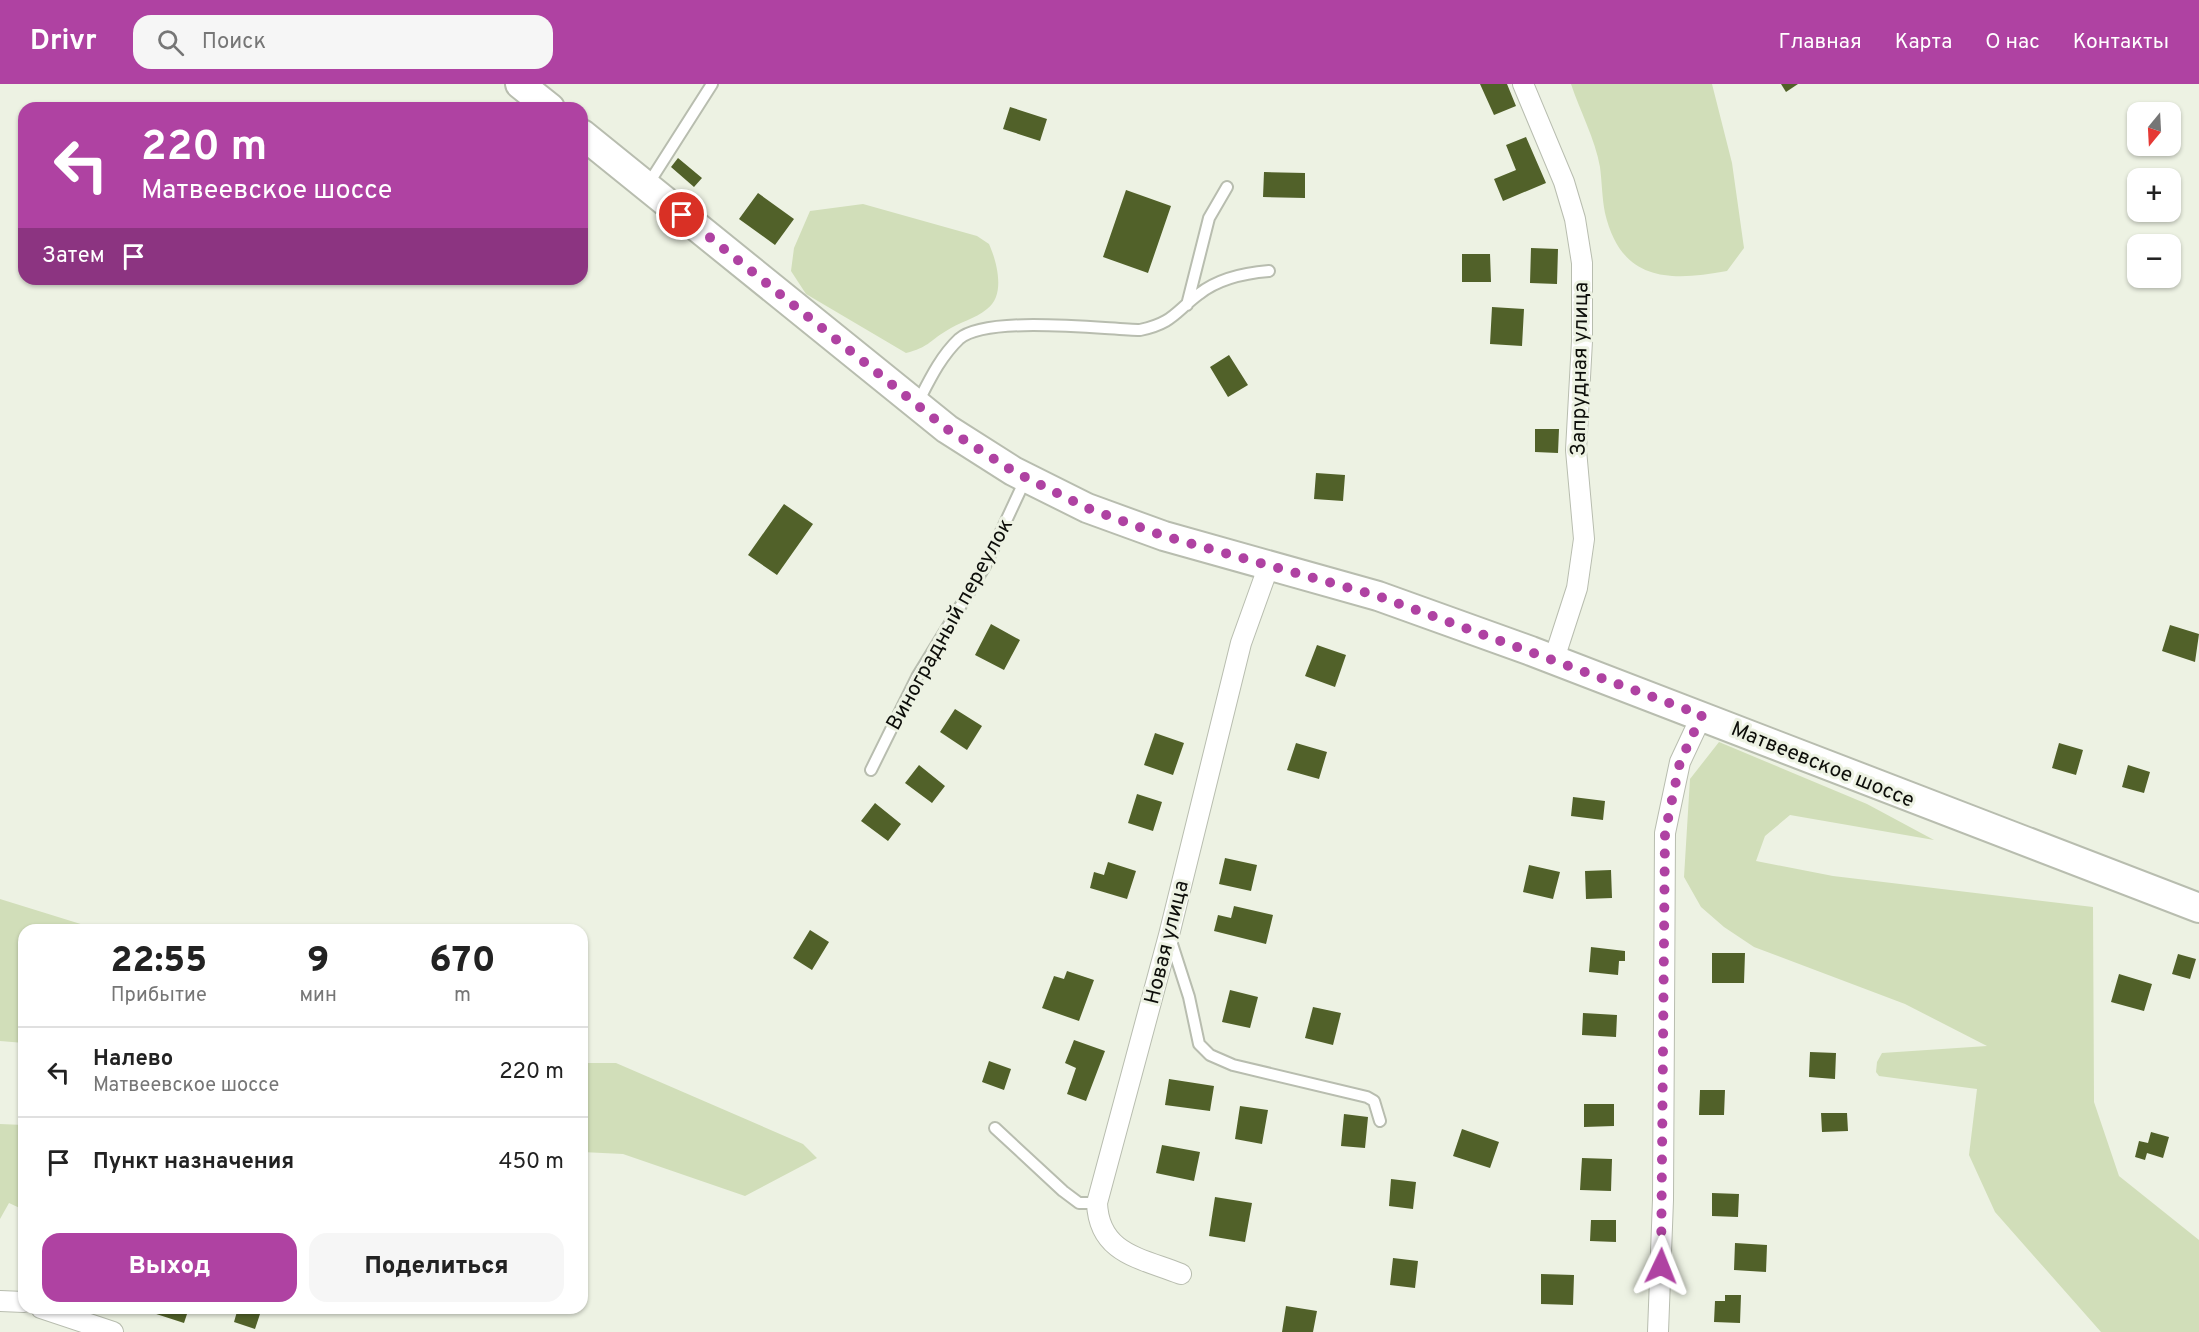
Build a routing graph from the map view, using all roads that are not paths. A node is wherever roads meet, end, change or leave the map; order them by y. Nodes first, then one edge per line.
1 (520, 84) edge
2 (712, 84) edge
3 (1523, 84) edge
4 (542, 102) edge
5 (588, 139) edge
6 (646, 186) junction
7 (1227, 187) dead end
8 (1269, 271) dead end
9 (1187, 305) junction
10 (917, 405) junction
11 (1026, 478) junction
12 (1269, 566) junction
13 (1554, 659) junction
14 (1713, 720) junction
15 (871, 770) dead end
16 (2199, 908) edge
17 (1169, 935) junction
18 (1380, 1121) dead end
19 (995, 1128) dead end
20 (1097, 1203) junction
21 (1181, 1274) dead end
22 (0, 1301) edge
23 (18, 1302) edge
24 (59, 1314) edge
25 (112, 1332) edge
26 (1658, 1332) edge

1 - 4 main road
2 - 6 lane
3 - 13 street, Запрудная улица
5 - 6 main road, Матвеевское шоссе
6 - 10 main road, Матвеевское шоссе
7 - 9 lane
8 - 9 lane
9 - 10 lane
10 - 11 main road, Матвеевское шоссе
11 - 12 main road, Матвеевское шоссе
11 - 15 lane, Виноградный переулок
12 - 13 main road, Матвеевское шоссе
12 - 17 street, Новая улица
13 - 14 main road, Матвеевское шоссе
14 - 16 main road, Матвеевское шоссе
14 - 26 street
17 - 18 lane
17 - 20 street, Новая улица
19 - 20 lane
20 - 21 street, Новая улица
22 - 23 street
24 - 25 street

